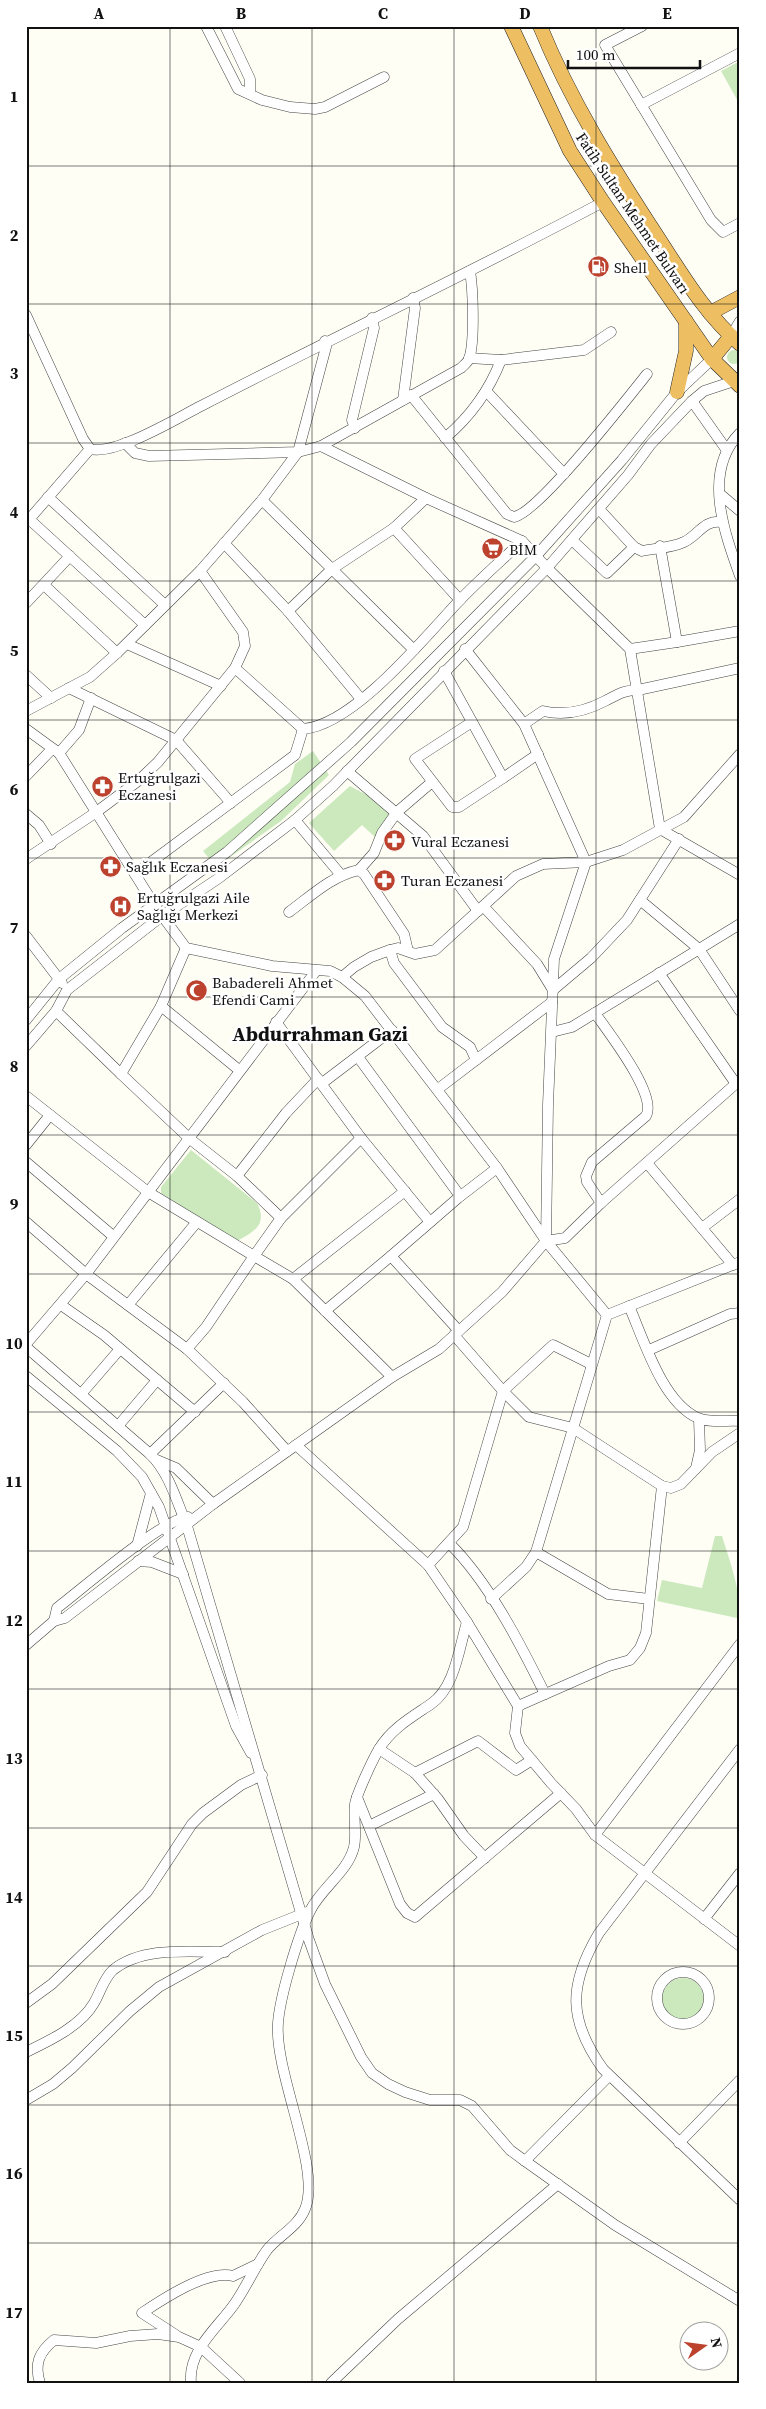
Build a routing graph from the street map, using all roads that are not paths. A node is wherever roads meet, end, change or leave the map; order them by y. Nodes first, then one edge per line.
1 (206, 26) edge
2 (225, 26) edge
3 (511, 26) edge
4 (540, 26) edge
5 (642, 26) edge
6 (740, 53) edge
7 (384, 78) dead end
8 (250, 92) junction
9 (641, 105) junction
10 (603, 202) junction
11 (740, 223) edge
12 (470, 270) junction
13 (740, 297) edge
14 (413, 298) junction
15 (710, 312) junction
16 (26, 315) edge
17 (372, 318) junction
18 (686, 321) junction
19 (740, 321) edge
20 (611, 332) dead end
21 (735, 340) edge
22 (326, 341) junction
23 (469, 358) junction
24 (712, 359) junction
25 (501, 360) junction
26 (647, 374) dead end
27 (738, 381) edge
28 (487, 392) junction
29 (677, 392) junction
30 (407, 397) junction
31 (692, 401) junction
32 (355, 428) junction
33 (740, 433) edge
34 (445, 438) junction
35 (125, 443) junction
36 (321, 446) junction
37 (90, 449) junction
38 (726, 449) junction
39 (298, 452) junction
40 (564, 474) junction
41 (720, 494) junction
42 (48, 498) junction
43 (426, 498) junction
44 (262, 500) junction
45 (599, 508) junction
46 (740, 511) edge
47 (28, 521) edge
48 (721, 522) junction
49 (394, 528) junction
50 (572, 540) junction
51 (522, 541) junction
52 (224, 543) junction
53 (660, 546) junction
54 (634, 547) junction
55 (70, 556) junction
56 (536, 556) junction
57 (547, 568) junction
58 (332, 569) junction
59 (200, 571) junction
60 (740, 576) edge
61 (44, 585) junction
62 (460, 600) junction
63 (26, 603) edge
64 (165, 605) junction
65 (288, 611) junction
66 (145, 625) junction
67 (740, 631) edge
68 (677, 642) junction
69 (127, 644) junction
70 (465, 649) junction
71 (630, 649) junction
72 (414, 650) junction
73 (117, 653) junction
74 (235, 668) junction
75 (740, 668) edge
76 (444, 671) junction
77 (26, 675) edge
78 (221, 686) junction
79 (69, 688) junction
80 (638, 690) junction
81 (51, 698) junction
82 (91, 698) junction
83 (360, 699) junction
84 (26, 711) edge
85 (472, 722) junction
86 (524, 724) junction
87 (303, 729) junction
88 (26, 730) edge
89 (176, 740) junction
90 (56, 751) junction
91 (538, 754) junction
92 (740, 754) edge
93 (347, 771) junction
94 (26, 776) edge
95 (503, 778) junction
96 (432, 782) junction
97 (231, 803) junction
98 (397, 812) junction
99 (26, 814) edge
100 (96, 814) junction
101 (295, 820) junction
102 (660, 829) junction
103 (678, 839) junction
104 (51, 844) junction
105 (26, 859) edge
106 (586, 862) junction
107 (359, 870) junction
108 (135, 874) junction
109 (739, 874) edge
110 (341, 876) junction
111 (640, 900) junction
112 (155, 906) junction
113 (481, 909) junction
114 (289, 912) dead end
115 (162, 916) junction
116 (740, 924) edge
117 (26, 936) edge
118 (186, 948) junction
119 (699, 949) junction
120 (390, 950) junction
121 (408, 951) junction
122 (316, 971) junction
123 (659, 973) junction
124 (342, 977) junction
125 (59, 979) junction
126 (68, 990) junction
127 (553, 990) junction
128 (552, 1002) junction
129 (161, 1006) junction
130 (56, 1011) junction
131 (740, 1011) edge
132 (595, 1013) junction
133 (26, 1020) edge
134 (276, 1022) junction
135 (392, 1030) junction
136 (552, 1032) junction
137 (26, 1046) edge
138 (358, 1057) junction
139 (476, 1060) junction
140 (239, 1070) junction
141 (121, 1074) junction
142 (320, 1082) junction
143 (738, 1082) edge
144 (438, 1089) junction
145 (26, 1096) edge
146 (50, 1115) junction
147 (361, 1138) junction
148 (190, 1139) junction
149 (26, 1144) edge
150 (26, 1162) edge
151 (647, 1163) junction
152 (497, 1168) junction
153 (237, 1176) junction
154 (405, 1191) junction
155 (148, 1192) junction
156 (460, 1196) junction
157 (740, 1199) edge
158 (601, 1203) junction
159 (281, 1218) junction
160 (26, 1222) edge
161 (196, 1222) junction
162 (430, 1222) junction
163 (702, 1228) junction
164 (113, 1236) junction
165 (546, 1241) junction
166 (254, 1256) junction
167 (391, 1256) junction
168 (736, 1264) edge
169 (86, 1274) junction
170 (293, 1279) junction
171 (61, 1305) junction
172 (128, 1305) junction
173 (629, 1306) junction
174 (325, 1311) junction
175 (740, 1313) edge
176 (607, 1315) junction
177 (457, 1333) junction
178 (26, 1345) edge
179 (120, 1349) junction
180 (186, 1349) junction
181 (649, 1350) junction
182 (591, 1364) junction
183 (26, 1376) edge
184 (392, 1378) junction
185 (157, 1380) junction
186 (224, 1383) junction
187 (503, 1391) junction
188 (82, 1393) junction
189 (195, 1412) junction
190 (699, 1419) junction
191 (740, 1421) edge
192 (118, 1426) junction
193 (573, 1428) junction
194 (740, 1433) edge
195 (292, 1448) junction
196 (154, 1457) junction
197 (696, 1469) junction
198 (662, 1486) junction
199 (151, 1493) junction
200 (213, 1504) junction
201 (188, 1520) junction
202 (166, 1526) junction
203 (170, 1537) junction
204 (449, 1543) junction
205 (137, 1546) junction
206 (536, 1552) junction
207 (138, 1561) junction
208 (428, 1565) junction
209 (183, 1574) junction
210 (491, 1599) junction
211 (649, 1599) junction
212 (54, 1621) junction
213 (467, 1622) junction
214 (740, 1644) edge
215 (26, 1646) edge
216 (545, 1694) junction
217 (518, 1706) junction
218 (379, 1749) junction
219 (740, 1749) edge
220 (532, 1760) junction
221 (261, 1771) junction
222 (415, 1773) junction
223 (561, 1793) junction
224 (434, 1794) junction
225 (357, 1798) junction
226 (369, 1826) junction
227 (595, 1835) junction
228 (485, 1858) junction
229 (645, 1873) junction
230 (740, 1873) edge
231 (306, 1912) junction
232 (704, 1919) junction
233 (305, 1926) junction
234 (740, 1946) edge
235 (226, 1952) junction
236 (26, 2004) edge
237 (700, 2018) joint
238 (26, 2052) edge
239 (609, 2076) junction
240 (740, 2080) edge
241 (26, 2100) edge
242 (679, 2142) junction
243 (525, 2161) junction
244 (558, 2184) junction
245 (740, 2200) edge
246 (259, 2263) junction
247 (740, 2300) edge
248 (179, 2337) junction
249 (201, 2347) junction
250 (40, 2383) edge
251 (190, 2383) edge
252 (240, 2383) edge
253 (331, 2383) edge

1 - 8 street
2 - 8 street
3 - 10 highway, Fatih Sultan Mehmet Bulvarı
4 - 15 highway, Fatih Sultan Mehmet Bulvarı
5 - 9 street
6 - 9 street
7 - 8 street
9 - 11 street
10 - 12 street
10 - 18 highway, Fatih Sultan Mehmet Bulvarı
12 - 14 street
12 - 23 street
13 - 15 highway
14 - 17 street
14 - 30 street
15 - 21 highway, Fatih Sultan Mehmet Bulvarı
16 - 37 street
17 - 22 street
17 - 32 street
18 - 24 highway, Fatih Sultan Mehmet Bulvarı
18 - 29 highway
19 - 21 street
20 - 25 street
21 - 24 highway
22 - 35 street
22 - 39 street
23 - 25 street
23 - 30 street
24 - 27 highway, Fatih Sultan Mehmet Bulvarı
24 - 29 street
25 - 28 street
26 - 40 street
27 - 31 street
28 - 34 street
28 - 40 street
29 - 56 street
30 - 32 street
30 - 34 street
31 - 38 street
31 - 45 street
32 - 36 street
33 - 38 street
34 - 40 street
35 - 37 street
35 - 39 street
36 - 39 street
36 - 43 street
37 - 42 street
38 - 41 street
39 - 44 street
41 - 46 street
41 - 48 street
42 - 47 street
42 - 64 street
43 - 49 street
43 - 51 street
44 - 52 street
44 - 58 street
45 - 50 street
45 - 54 street
47 - 55 street
48 - 53 street
48 - 60 street
49 - 58 street
49 - 62 street
50 - 54 street
50 - 57 street
51 - 56 street
51 - 62 street
52 - 59 street
52 - 65 street
53 - 54 street
53 - 68 street
55 - 61 street
55 - 66 street
56 - 57 street
56 - 112 street
57 - 70 street
57 - 71 street
58 - 65 street
58 - 72 street
59 - 64 street
59 - 74 street
61 - 63 street
61 - 73 street
62 - 72 street
64 - 66 street
65 - 83 street
66 - 69 street
67 - 68 street
68 - 71 street
69 - 73 street
69 - 78 street
70 - 76 street
70 - 86 street
71 - 80 street
72 - 83 street
73 - 79 street
74 - 78 street
74 - 87 street
75 - 80 street
76 - 85 street
76 - 93 street
77 - 81 street
78 - 89 street
79 - 81 street
79 - 82 street
80 - 86 street
80 - 102 street
81 - 84 street
82 - 89 street
82 - 90 street
83 - 87 street
85 - 95 street
85 - 96 street
86 - 91 street
87 - 97 street
88 - 90 street
89 - 97 street
89 - 100 street
90 - 94 street
90 - 100 street
91 - 95 street
91 - 106 street
92 - 102 street
93 - 98 street
93 - 101 street
95 - 96 street
96 - 98 street
97 - 108 street
98 - 107 street
98 - 113 street
99 - 104 street
100 - 104 street
100 - 108 street
101 - 110 street
101 - 115 street
102 - 103 street
102 - 106 street
103 - 109 street
103 - 111 street
104 - 105 street
106 - 113 street
106 - 127 street
107 - 110 street
107 - 121 street
108 - 112 street
110 - 114 street
111 - 119 street
111 - 127 street
112 - 115 street
112 - 125 street
113 - 121 street
113 - 127 street
115 - 118 street
115 - 126 street
116 - 119 street
117 - 125 street
118 - 122 street
118 - 129 street
119 - 123 street
119 - 131 street
120 - 121 street
120 - 124 street
120 - 139 street
122 - 124 street
122 - 134 street
123 - 132 street
123 - 143 street
124 - 135 street
125 - 126 street
125 - 133 street
126 - 130 street
127 - 128 street
128 - 136 street
128 - 139 street
129 - 140 street
129 - 141 street
130 - 137 street
130 - 141 street
132 - 136 street
132 - 158 street
134 - 140 street
134 - 142 street
135 - 138 street
135 - 144 street
136 - 165 street
138 - 142 street
138 - 156 street
139 - 144 street
140 - 148 street
141 - 148 street
142 - 147 street
142 - 153 street
143 - 151 street
144 - 152 street
145 - 146 street
146 - 149 street
146 - 155 street
147 - 154 street
147 - 159 street
148 - 153 street
148 - 155 street
150 - 164 street
151 - 158 street
151 - 163 street
152 - 156 street
152 - 165 street
153 - 159 street
154 - 162 street
154 - 170 street
155 - 161 street
155 - 164 street
156 - 162 street
157 - 163 street
158 - 165 street
159 - 166 street
160 - 169 street
161 - 166 street
161 - 172 street
162 - 167 street
163 - 168 street
164 - 169 street
165 - 176 street
165 - 177 street
166 - 170 street
166 - 180 street
167 - 174 street
167 - 177 street
168 - 173 street
169 - 171 street
169 - 172 street
170 - 174 street
171 - 178 street
171 - 179 street
172 - 180 street
173 - 176 street
173 - 181 street
174 - 184 street
175 - 181 street
176 - 182 street
177 - 184 street
177 - 187 street
178 - 188 street
179 - 185 street
179 - 188 street
180 - 186 street
181 - 190 street
182 - 187 street
182 - 193 street
183 - 199 street
184 - 195 street
185 - 189 street
185 - 192 street
186 - 189 street
186 - 195 street
187 - 193 street
187 - 204 street
188 - 192 street
189 - 196 street
190 - 191 street
190 - 197 street
192 - 196 street
193 - 198 street
193 - 206 street
194 - 197 street
195 - 200 street
195 - 208 street
196 - 200 street
196 - 201 street
197 - 198 street
198 - 211 street
199 - 202 street
199 - 205 street
200 - 201 street
201 - 202 street
201 - 203 street
201 - 221 street
202 - 203 street
202 - 205 street
203 - 207 street
203 - 209 street
204 - 208 street
204 - 210 street
205 - 212 street
206 - 210 street
206 - 211 street
207 - 209 street
207 - 212 street
208 - 213 street
209 - 221 street
210 - 216 street
211 - 216 street
212 - 215 street
213 - 217 street
213 - 218 street
214 - 227 street
216 - 217 street
217 - 220 street
218 - 222 street
218 - 225 street
219 - 229 street
220 - 222 street
220 - 223 street
221 - 231 street
221 - 236 street
222 - 224 street
223 - 227 street
223 - 228 street
224 - 226 street
224 - 228 street
225 - 226 street
225 - 231 street
226 - 228 street
227 - 229 street
229 - 232 street
229 - 239 street
230 - 232 street
231 - 233 street
231 - 235 street
232 - 234 street
233 - 243 street
233 - 246 street
235 - 238 street
235 - 241 street
237 - 237 street
239 - 242 street
239 - 243 street
240 - 242 street
242 - 245 street
243 - 244 street
244 - 247 street
244 - 253 street
246 - 248 street
246 - 249 street
248 - 249 street
248 - 250 street
249 - 251 street
249 - 252 street

